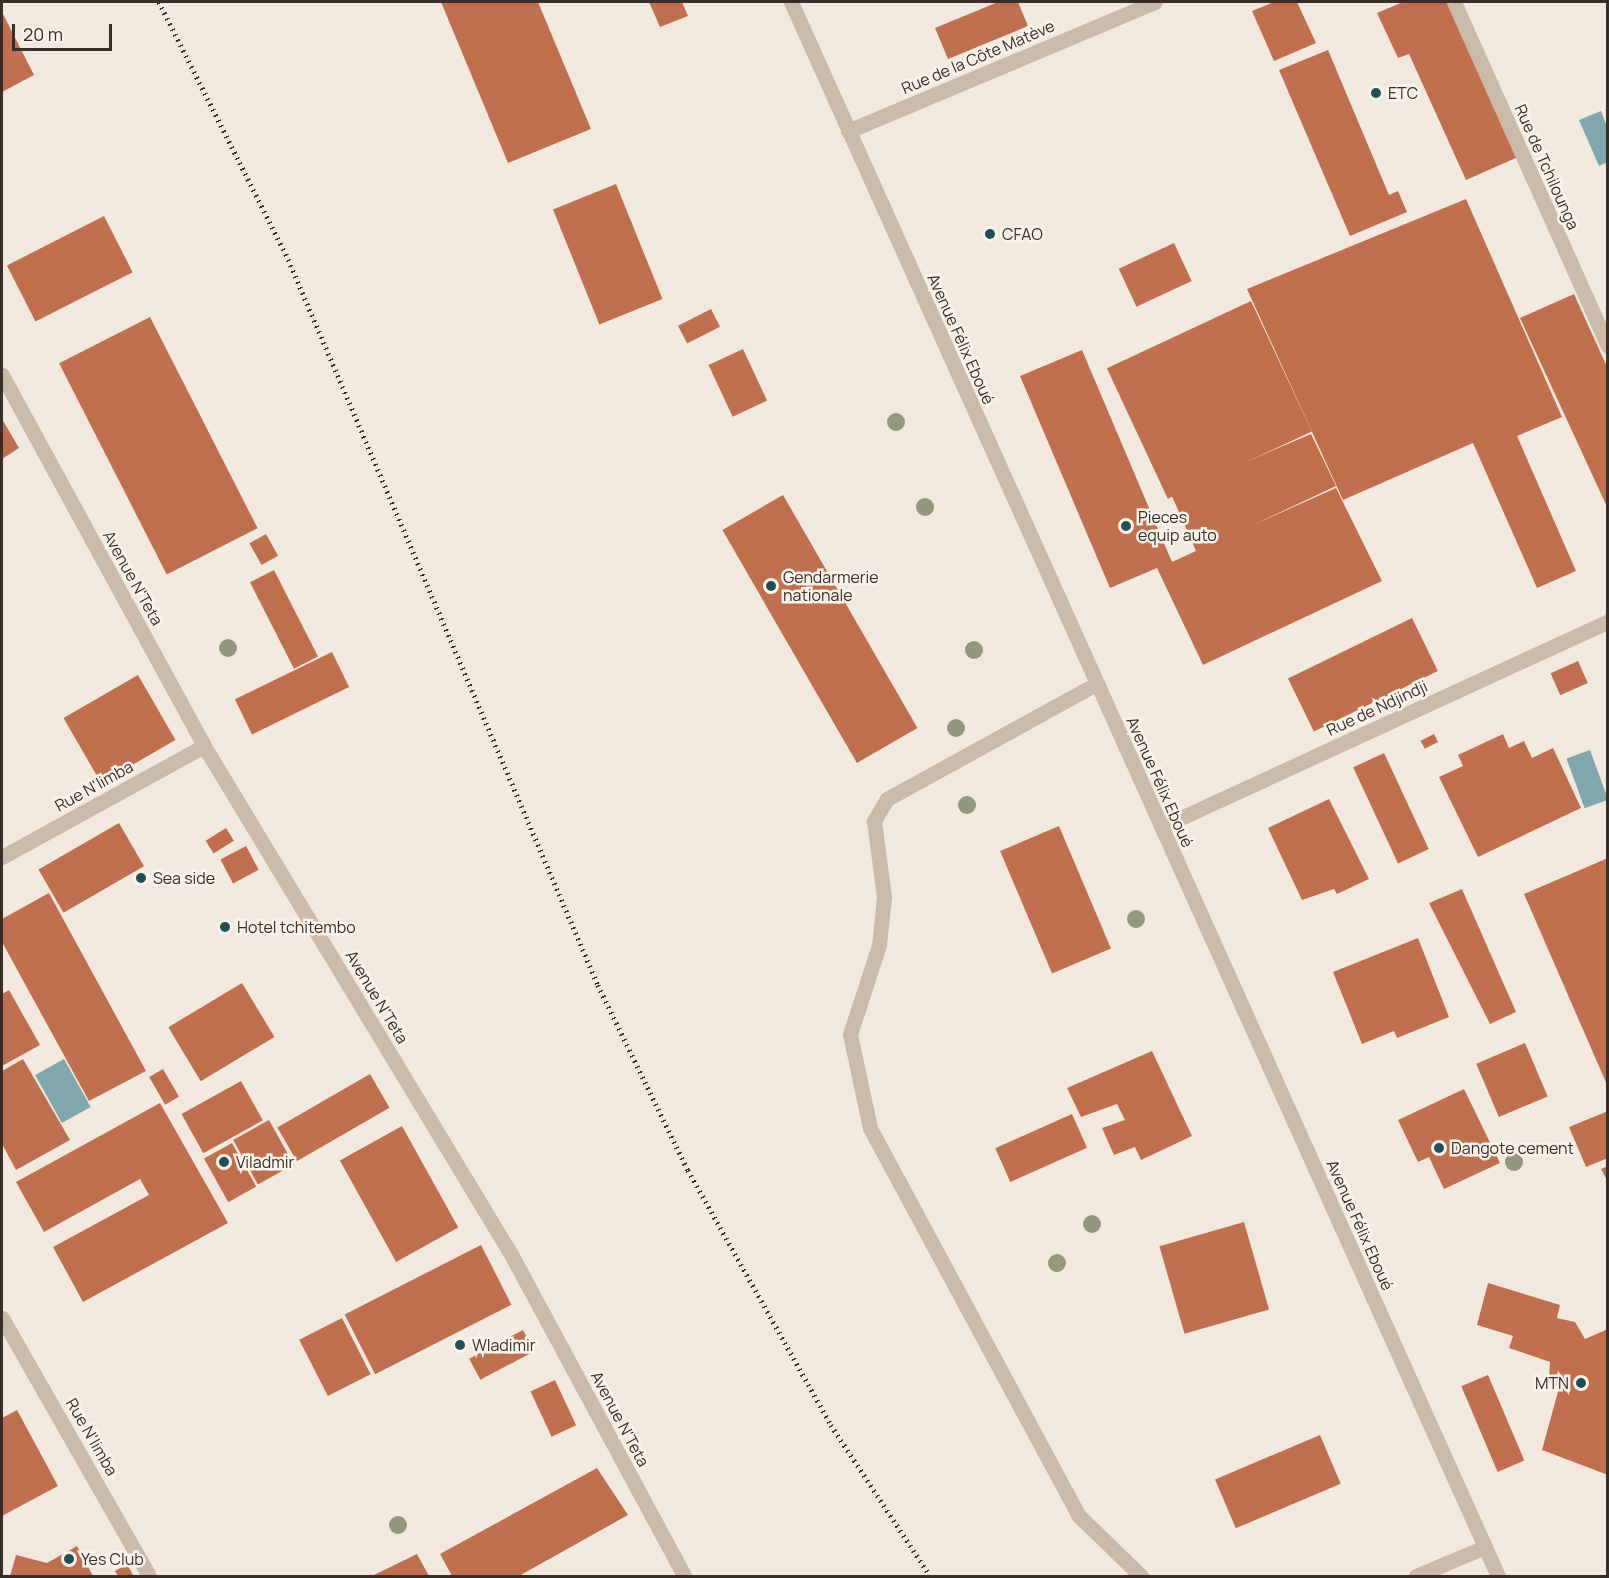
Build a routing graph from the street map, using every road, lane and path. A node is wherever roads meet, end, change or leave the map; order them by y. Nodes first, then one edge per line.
1 (791, 2) edge
2 (1155, 2) edge
3 (1454, 2) edge
4 (848, 131) junction
5 (1608, 346) edge
6 (2, 375) edge
7 (1608, 621) edge
8 (1096, 684) junction
9 (204, 746) junction
10 (1161, 827) junction
11 (2, 857) edge
12 (2, 1318) edge
13 (1485, 1547) junction
14 (149, 1576) edge
15 (684, 1576) edge
16 (1141, 1576) edge
17 (1416, 1576) edge
18 (1498, 1576) edge

1 - 4 street, Avenue Félix Eboué
2 - 4 street, Rue de la Côte Matève
3 - 5 street, Rue de Tchilounga
4 - 8 street, Avenue Félix Eboué
6 - 9 street, Avenue N'Teta
7 - 10 street, Rue de Ndjindji
8 - 10 street, Avenue Félix Eboué
8 - 16 street
9 - 11 street, Rue N'limba
9 - 15 street, Avenue N'Teta
10 - 13 street, Avenue Félix Eboué
12 - 14 street, Rue N'limba
13 - 17 street
13 - 18 street, Avenue Félix Eboué

